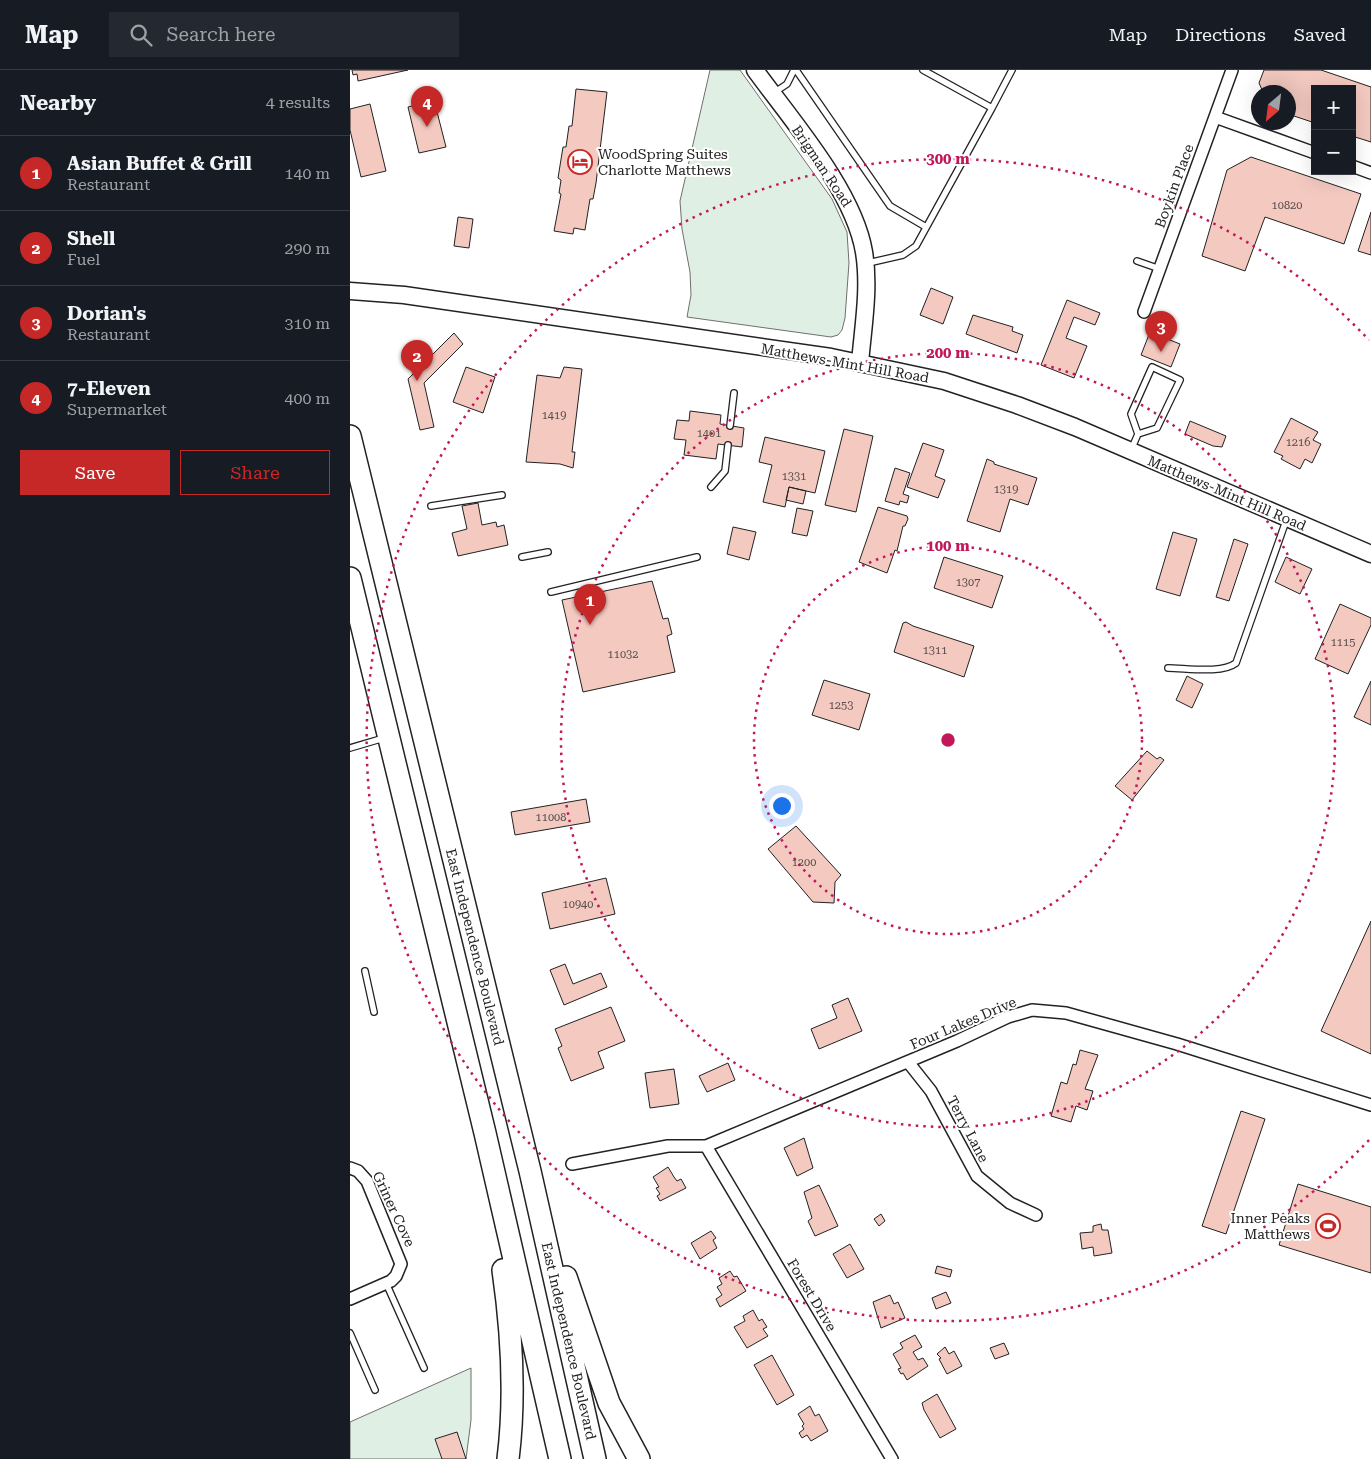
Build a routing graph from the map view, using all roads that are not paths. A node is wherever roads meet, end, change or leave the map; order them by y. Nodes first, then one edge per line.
1 (755, 70) edge
2 (795, 70) edge
3 (923, 70) edge
4 (1012, 70) edge
5 (1232, 70) edge
6 (772, 94) junction
7 (992, 108) junction
8 (1215, 117) junction
9 (1311, 152) edge
10 (1356, 167) edge
11 (1371, 173) edge
12 (926, 227) junction
13 (1137, 261) dead end
14 (866, 264) junction
15 (1160, 269) junction
16 (350, 291) edge
17 (1144, 312) dead end
18 (860, 363) junction
19 (734, 393) dead end
20 (730, 426) dead end
21 (1138, 434) junction
22 (350, 436) edge
23 (728, 445) dead end
24 (1130, 451) junction
25 (711, 487) dead end
26 (502, 495) dead end
27 (431, 506) dead end
28 (1287, 518) junction
29 (548, 552) dead end
30 (1371, 554) edge
31 (522, 557) dead end
32 (697, 557) dead end
33 (350, 578) edge
34 (551, 592) dead end
35 (1168, 668) dead end
36 (388, 737) junction
37 (350, 748) edge
38 (365, 971) dead end
39 (374, 1012) dead end
40 (908, 1062) junction
41 (1371, 1105) edge
42 (485, 1133) junction
43 (706, 1146) junction
44 (572, 1164) dead end
45 (350, 1168) edge
46 (530, 1171) junction
47 (1036, 1215) dead end
48 (386, 1283) junction
49 (350, 1299) edge
50 (350, 1333) edge
51 (424, 1368) dead end
52 (375, 1390) dead end
53 (508, 1459) edge
54 (560, 1459) edge
55 (595, 1459) edge
56 (639, 1459) edge
57 (892, 1459) edge

1 - 6 main road, Brigman Road
2 - 6 lane
2 - 12 lane
3 - 7 lane
4 - 7 lane
5 - 8 street, Boykin Place
6 - 14 main road, Brigman Road
7 - 12 lane
8 - 9 street
8 - 15 street, Boykin Place
10 - 11 street
12 - 14 lane
13 - 15 lane
14 - 18 main road, Brigman Road
15 - 17 street, Boykin Place
16 - 18 main road, Matthews-Mint Hill Road
18 - 24 main road, Matthews-Mint Hill Road
19 - 20 lane
21 - 21 lane
21 - 24 lane
22 - 46 highway, East Independence Boulevard
23 - 25 lane
24 - 28 main road, Matthews-Mint Hill Road
26 - 27 lane
28 - 30 main road, Matthews-Mint Hill Road
28 - 35 lane
29 - 31 lane
32 - 34 lane
33 - 36 highway
36 - 37 lane
36 - 42 highway
38 - 39 lane
40 - 41 street, Four Lakes Drive
40 - 43 street, Four Lakes Drive
40 - 47 street, Terry Lane
42 - 53 highway
42 - 54 highway
43 - 44 street, Four Lakes Drive
43 - 57 street, Forest Drive
45 - 48 street, Griner Cove
46 - 55 highway, East Independence Boulevard
46 - 56 highway
48 - 49 street, Griner Cove
48 - 51 lane
50 - 52 lane

